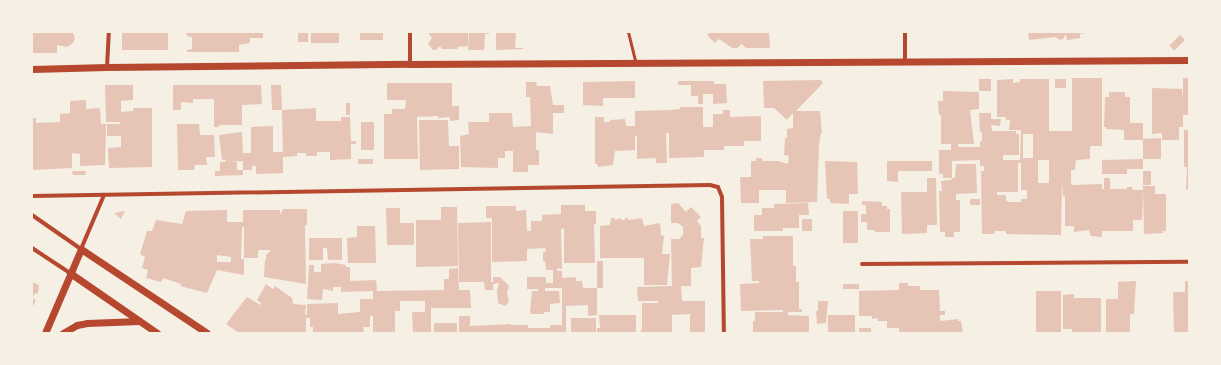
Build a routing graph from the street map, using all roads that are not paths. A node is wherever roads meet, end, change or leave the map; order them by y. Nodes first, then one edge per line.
1 (109, 32) edge
2 (410, 32) edge
3 (628, 32) edge
4 (905, 32) edge
5 (1189, 60) edge
6 (905, 62) junction
7 (636, 63) junction
8 (410, 64) junction
9 (107, 67) junction
10 (32, 69) edge
11 (104, 195) junction
12 (32, 196) edge
13 (32, 215) edge
14 (32, 248) edge
15 (80, 249) junction
16 (1189, 262) edge
17 (862, 264) dead end
18 (70, 274) junction
19 (139, 321) junction
20 (45, 333) edge
21 (63, 333) edge
22 (157, 333) edge
23 (207, 333) edge
24 (724, 333) edge

1 - 9 street
2 - 8 street
3 - 7 lane
4 - 6 street
5 - 6 street
6 - 7 street
7 - 8 street
8 - 9 street
9 - 10 street
11 - 12 street
11 - 15 street
11 - 24 street
13 - 15 street
14 - 18 street
15 - 18 street
15 - 23 street
16 - 17 street
18 - 19 street
18 - 20 street
19 - 21 street
19 - 22 street

